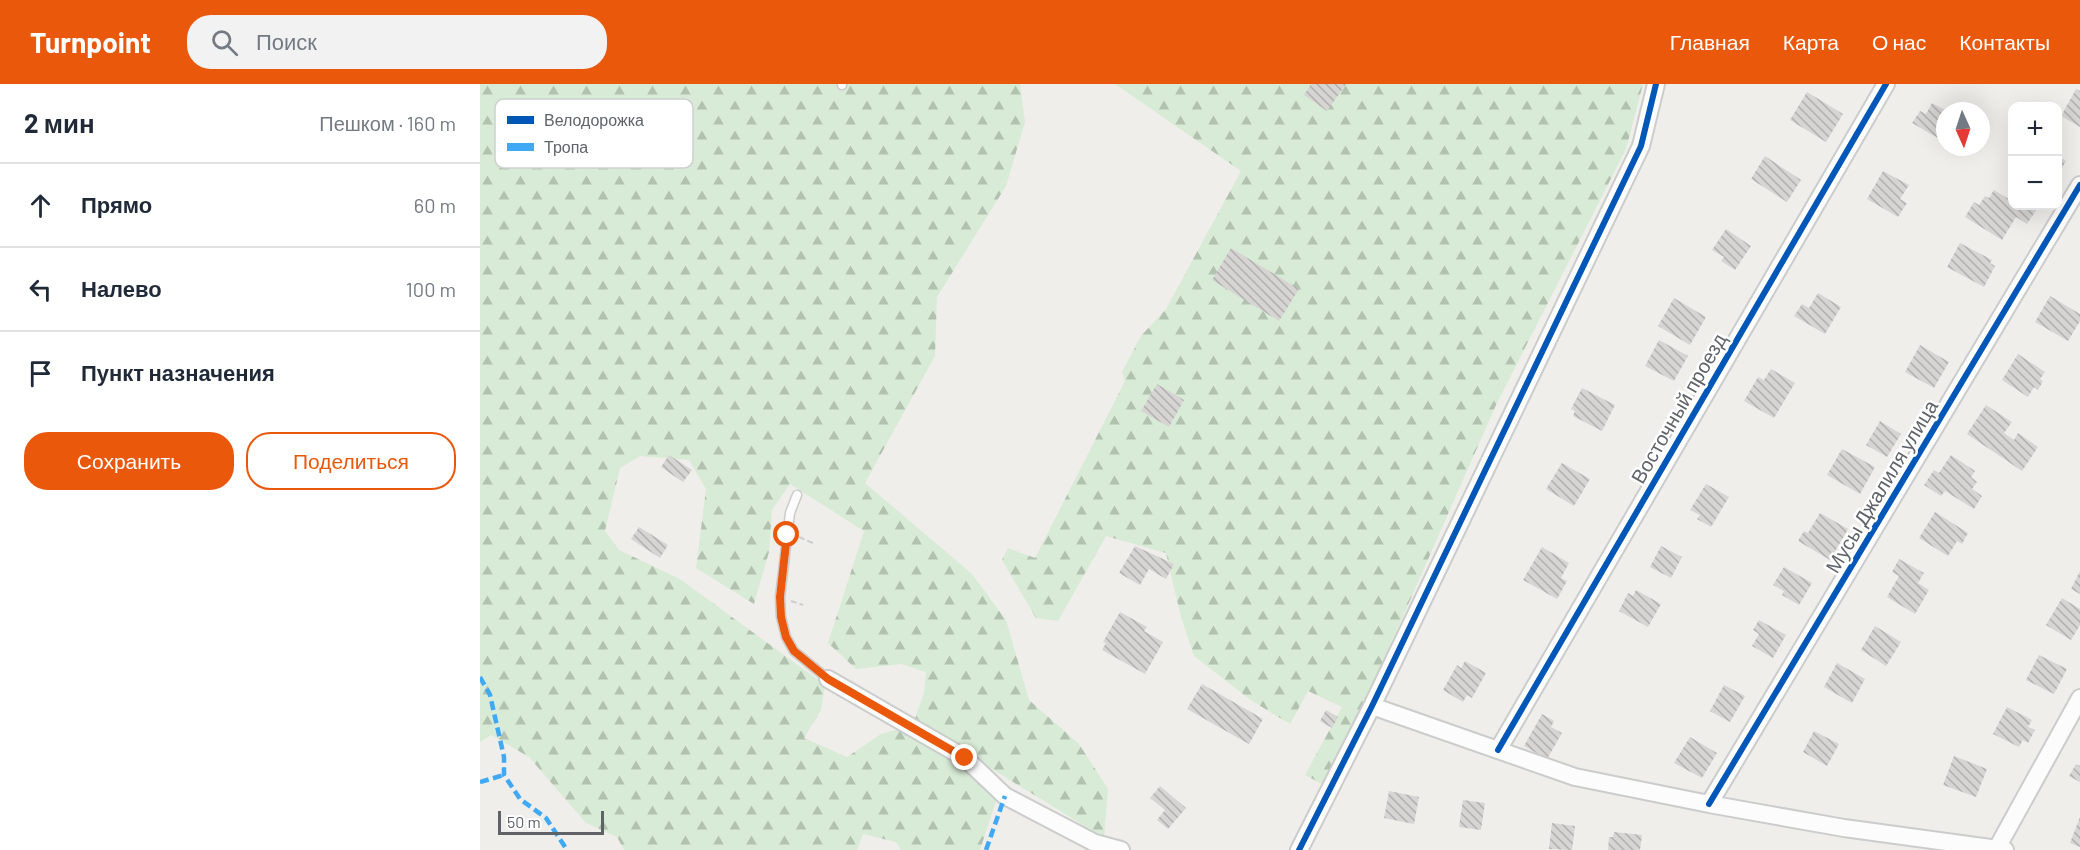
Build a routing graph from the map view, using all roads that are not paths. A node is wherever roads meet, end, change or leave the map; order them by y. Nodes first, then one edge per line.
1 (1656, 84) edge
2 (1886, 84) edge
3 (2080, 185) edge
4 (797, 495) dead end
5 (828, 679) joint
6 (2080, 698) edge
7 (1372, 706) junction
8 (1498, 750) junction
9 (1709, 804) junction
10 (2001, 849) edge
11 (1121, 850) edge
12 (1299, 850) edge

1 - 7 street
2 - 8 street, Восточный проезд
3 - 9 street, Мусы Джалиля улица
4 - 5 lane
5 - 11 street
6 - 10 street
7 - 8 street
7 - 12 street
8 - 9 street
9 - 10 street

